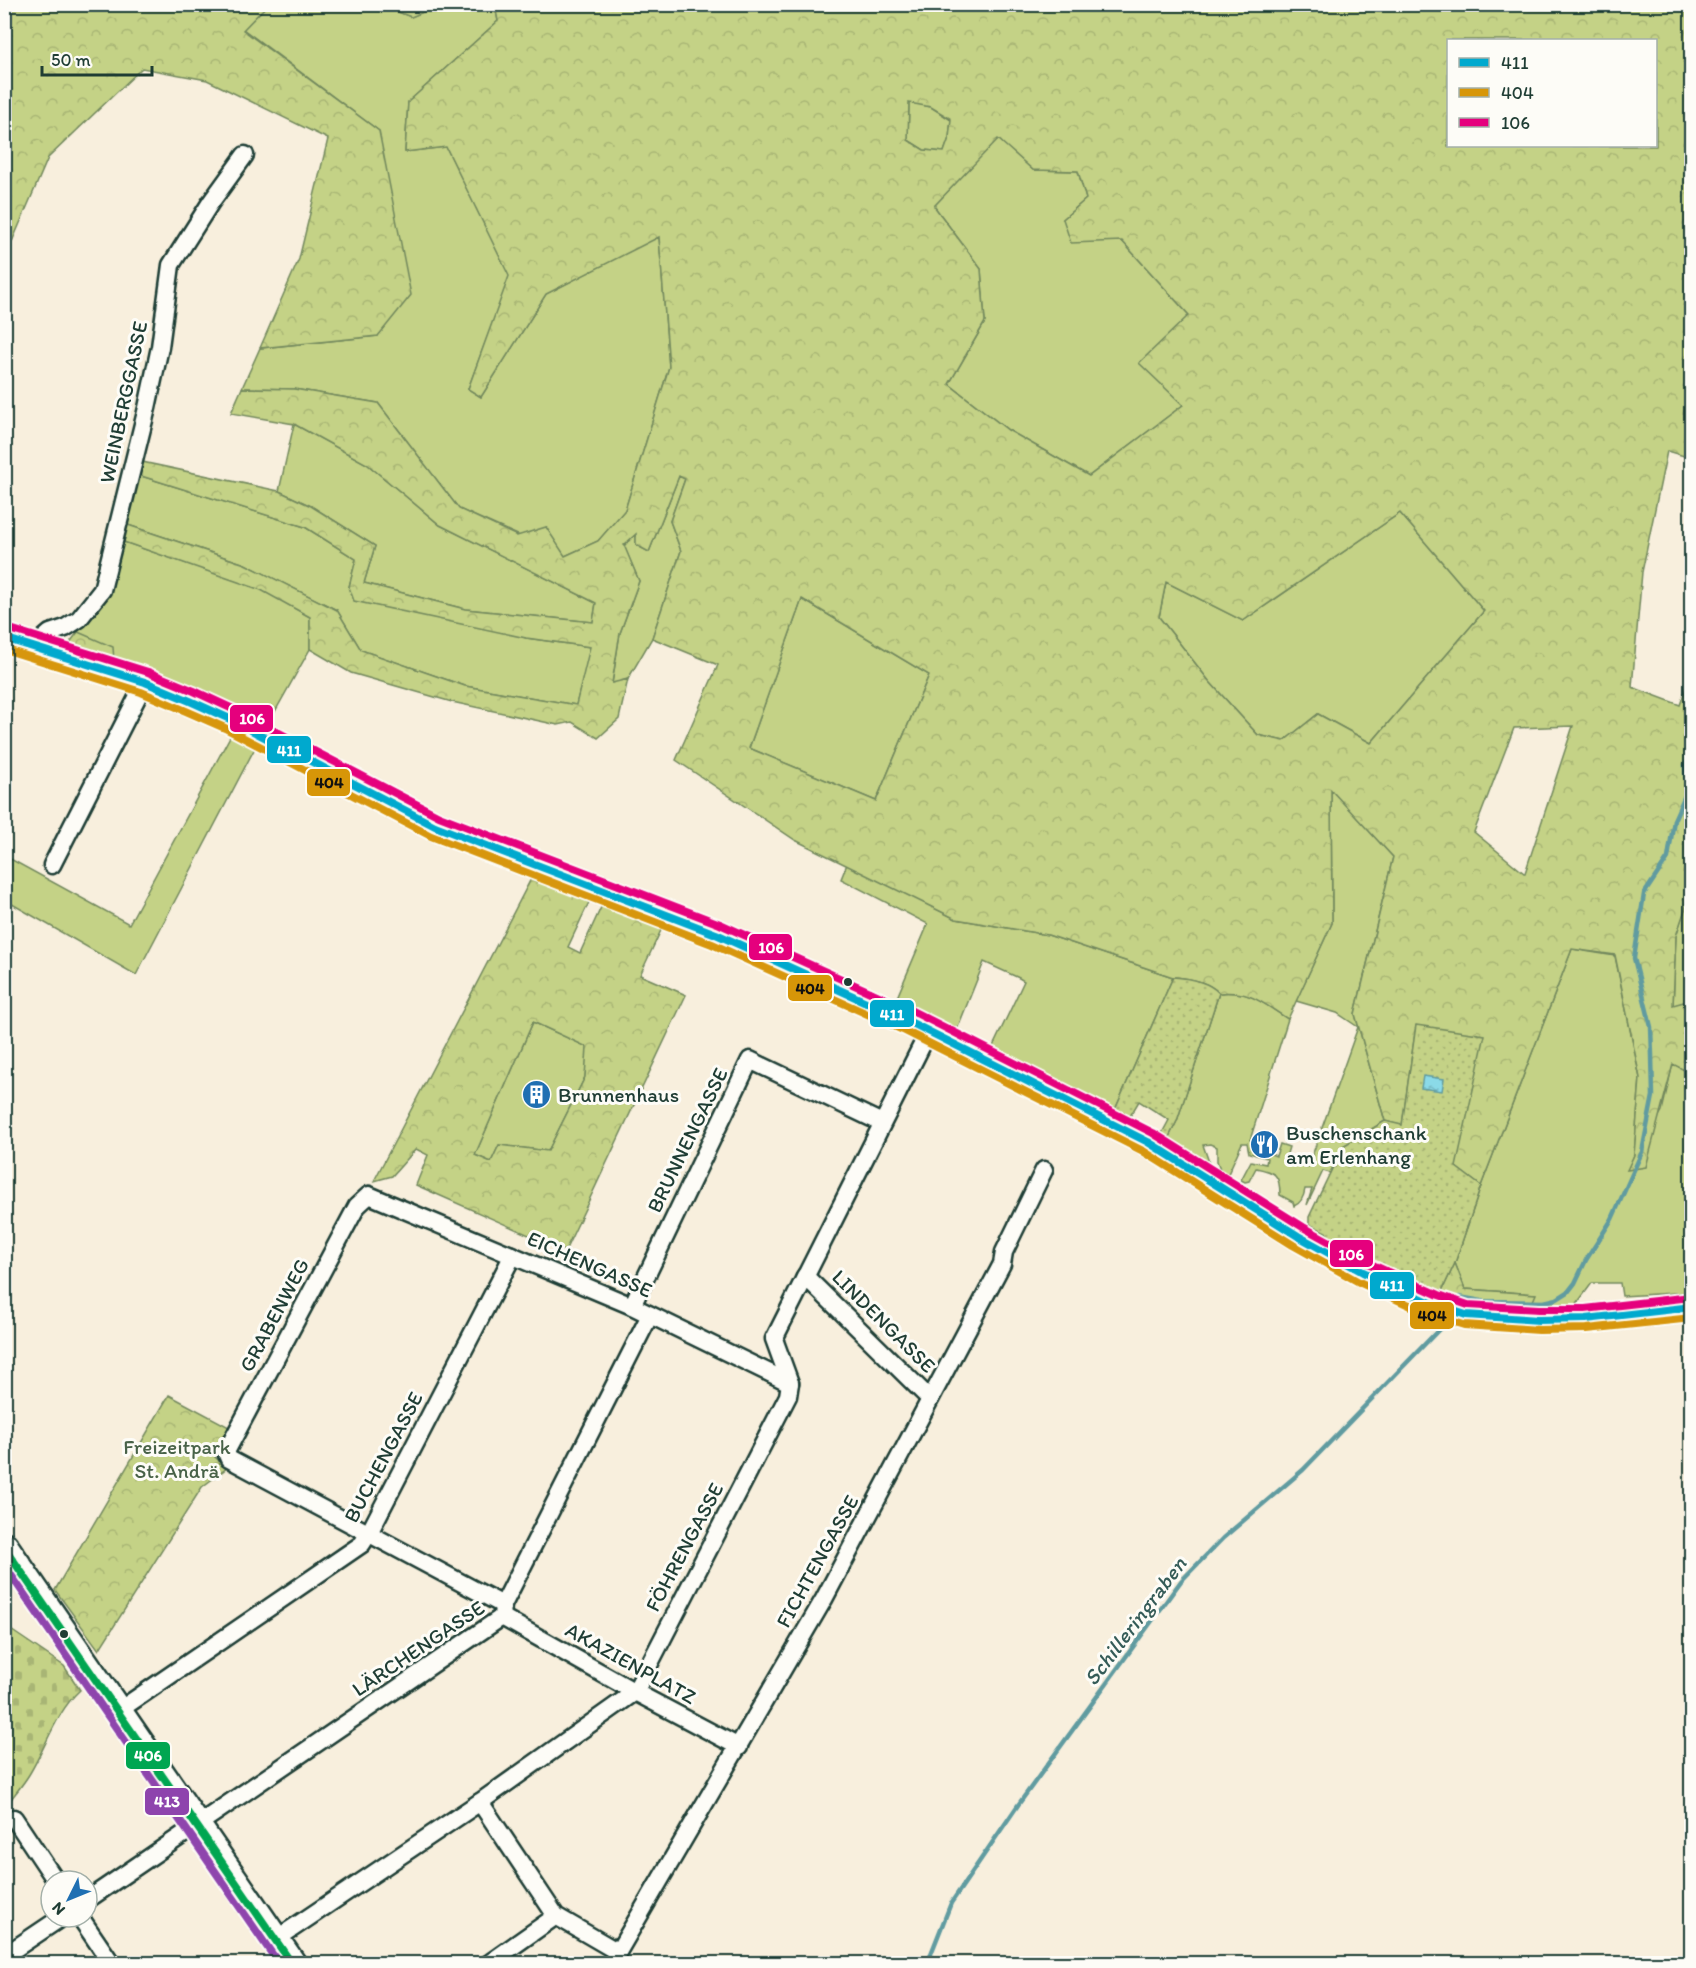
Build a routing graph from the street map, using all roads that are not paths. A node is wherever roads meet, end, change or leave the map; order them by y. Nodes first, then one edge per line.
1 (245, 155) dead end
2 (4, 638) edge
3 (35, 646) junction
4 (145, 682) junction
5 (52, 865) dead end
6 (929, 1030) junction
7 (882, 1123) junction
8 (1044, 1170) dead end
9 (369, 1195) joint
10 (513, 1255) junction
11 (805, 1276) junction
12 (632, 1306) junction
13 (1692, 1307) edge
14 (650, 1315) junction
15 (790, 1383) junction
16 (930, 1399) junction
17 (229, 1459) joint
18 (369, 1533) junction
19 (4, 1546) edge
20 (503, 1611) junction
21 (635, 1692) junction
22 (117, 1711) junction
23 (739, 1747) junction
24 (480, 1802) junction
25 (14, 1818) dead end
26 (198, 1825) junction
27 (48, 1869) edge
28 (99, 1892) edge
29 (556, 1916) junction
30 (44, 1929) edge
31 (88, 1929) edge
32 (275, 1940) junction
33 (4, 1956) edge
34 (615, 1958) edge
35 (112, 1964) edge
36 (292, 1964) edge
37 (488, 1964) edge

1 - 3 street, WEINBERGGASSE
2 - 3 main road
3 - 4 main road
4 - 5 street
4 - 6 main road
6 - 7 street
6 - 13 main road
7 - 11 street
7 - 12 street, BRUNNENGASSE
8 - 16 street, FICHTENGASSE
9 - 10 street, EICHENGASSE
9 - 17 street, GRABENWEG
10 - 12 street, EICHENGASSE
10 - 18 street, BUCHENGASSE
11 - 15 street
11 - 16 street, LINDENGASSE
12 - 14 street, EICHENGASSE
14 - 15 street, EICHENGASSE
14 - 20 street, LÄRCHENGASSE
15 - 21 street, FÖHRENGASSE
16 - 23 street, FICHTENGASSE
17 - 18 street, AKAZIENPLATZ
18 - 20 street, AKAZIENPLATZ
18 - 22 street, BUCHENGASSE
19 - 22 main road
20 - 21 street, AKAZIENPLATZ
20 - 26 street, LÄRCHENGASSE
21 - 23 street, AKAZIENPLATZ
21 - 24 street, FÖHRENGASSE
22 - 26 main road
23 - 34 street, FICHTENGASSE
24 - 29 street
24 - 32 street, FÖHRENGASSE
25 - 27 street
26 - 28 street, LÄRCHENGASSE
26 - 32 main road
29 - 34 street
29 - 37 street
30 - 33 street
31 - 35 street
32 - 36 main road

